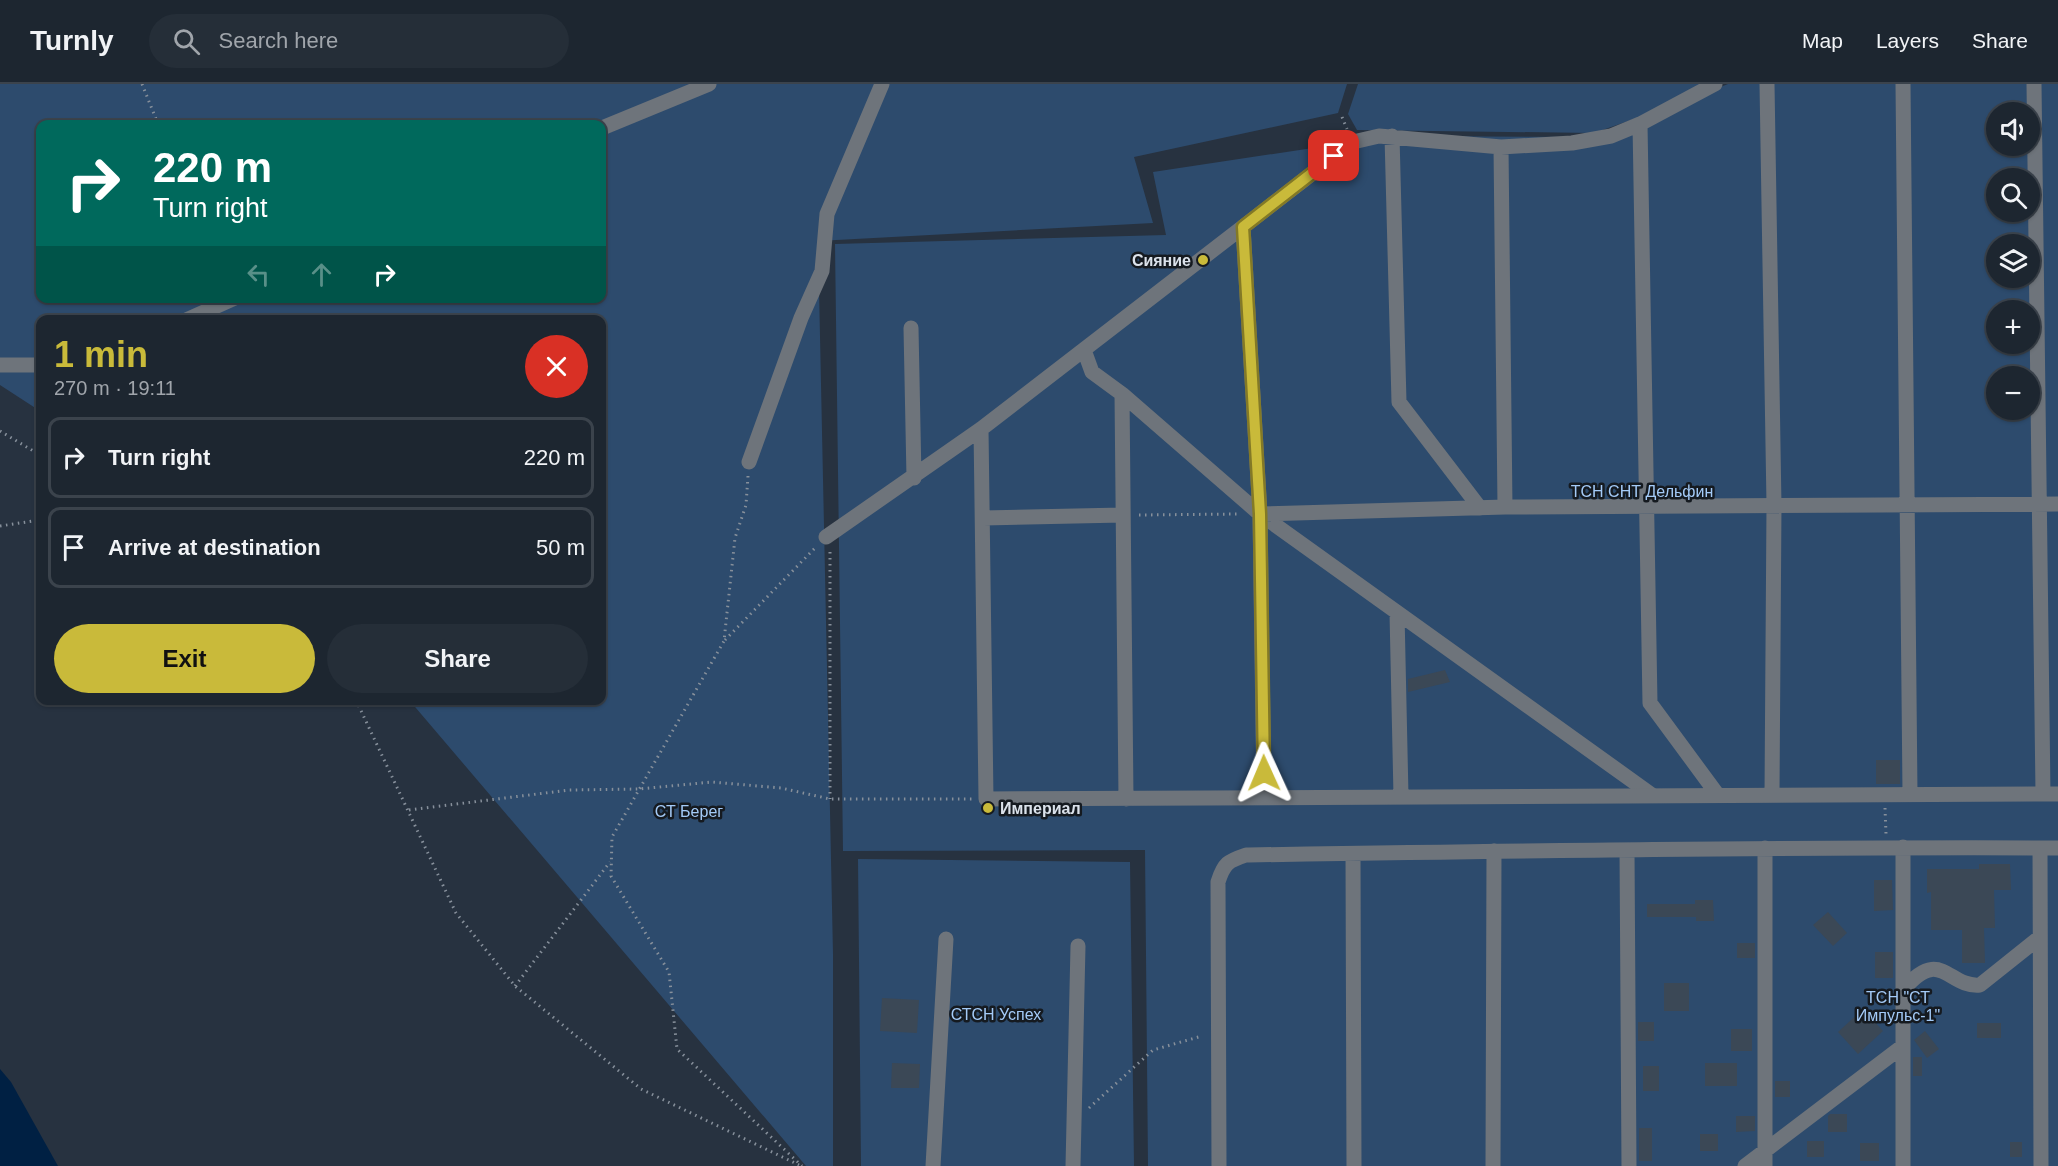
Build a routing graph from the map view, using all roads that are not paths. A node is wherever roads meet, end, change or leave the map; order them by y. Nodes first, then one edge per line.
1 (709, 84) edge
2 (882, 84) edge
3 (1715, 84) edge
4 (1767, 84) edge
5 (1903, 84) edge
6 (2034, 84) edge
7 (1640, 124) junction
8 (606, 126) edge
9 (1392, 136) junction
10 (1501, 147) junction
11 (1243, 227) junction
12 (224, 303) edge
13 (197, 315) edge
14 (911, 328) dead end
15 (1084, 350) junction
16 (0, 365) edge
17 (36, 365) edge
18 (1122, 394) junction
19 (981, 429) junction
20 (749, 462) road end
21 (914, 478) junction
22 (1906, 504) junction
23 (2039, 504) junction
24 (2058, 504) edge
25 (1774, 505) junction
26 (1647, 506) junction
27 (1480, 507) junction
28 (1505, 507) junction
29 (1260, 514) junction
30 (1123, 515) junction
31 (983, 518) junction
32 (826, 537) road end
33 (1397, 614) junction
34 (1717, 794) junction
35 (1772, 794) junction
36 (1910, 794) junction
37 (2051, 794) edge
38 (1652, 795) junction
39 (1264, 796) junction
40 (1401, 796) junction
41 (1126, 799) junction
42 (1903, 847) junction
43 (1765, 848) junction
44 (2040, 848) junction
45 (2058, 848) edge
46 (1627, 850) junction
47 (1494, 851) junction
48 (1353, 854) junction
49 (2040, 937) junction
50 (946, 939) dead end
51 (1078, 946) dead end
52 (1903, 990) junction
53 (1903, 1046) junction
54 (1765, 1150) junction
55 (933, 1166) edge
56 (1073, 1166) edge
57 (1219, 1166) edge
58 (1354, 1166) edge
59 (1493, 1166) edge
60 (1629, 1166) edge
61 (1745, 1166) edge
62 (1765, 1166) edge
63 (1903, 1166) edge
64 (2041, 1166) edge

1 - 8 street
2 - 20 street
3 - 7 street
4 - 25 street
5 - 22 street
6 - 23 street
7 - 10 street
7 - 26 street
9 - 10 street
9 - 11 street
9 - 27 street
10 - 28 street
11 - 15 street
11 - 29 street
12 - 13 street
14 - 21 street
15 - 18 street
15 - 19 street
16 - 17 street
18 - 29 street
18 - 30 street
19 - 21 street
19 - 31 street
21 - 32 street
22 - 23 street
22 - 25 street
22 - 36 street
23 - 24 street
23 - 37 street
25 - 26 street
25 - 35 street
26 - 28 street
26 - 34 street
27 - 28 street
27 - 29 street
29 - 33 street
29 - 39 street
30 - 31 street
30 - 41 street
31 - 41 street
33 - 38 street
33 - 40 street
34 - 35 street
34 - 38 street
35 - 36 street
36 - 37 street
38 - 40 street
39 - 40 street
39 - 41 street
42 - 43 street
42 - 44 street
42 - 52 street
43 - 46 street
43 - 54 street
44 - 45 street
44 - 49 street
46 - 47 street
46 - 60 street
47 - 48 street
47 - 59 street
48 - 57 street
48 - 58 street
49 - 52 street
49 - 64 street
50 - 55 street
51 - 56 street
52 - 53 street
53 - 54 street
53 - 63 street
54 - 61 street
54 - 62 street

